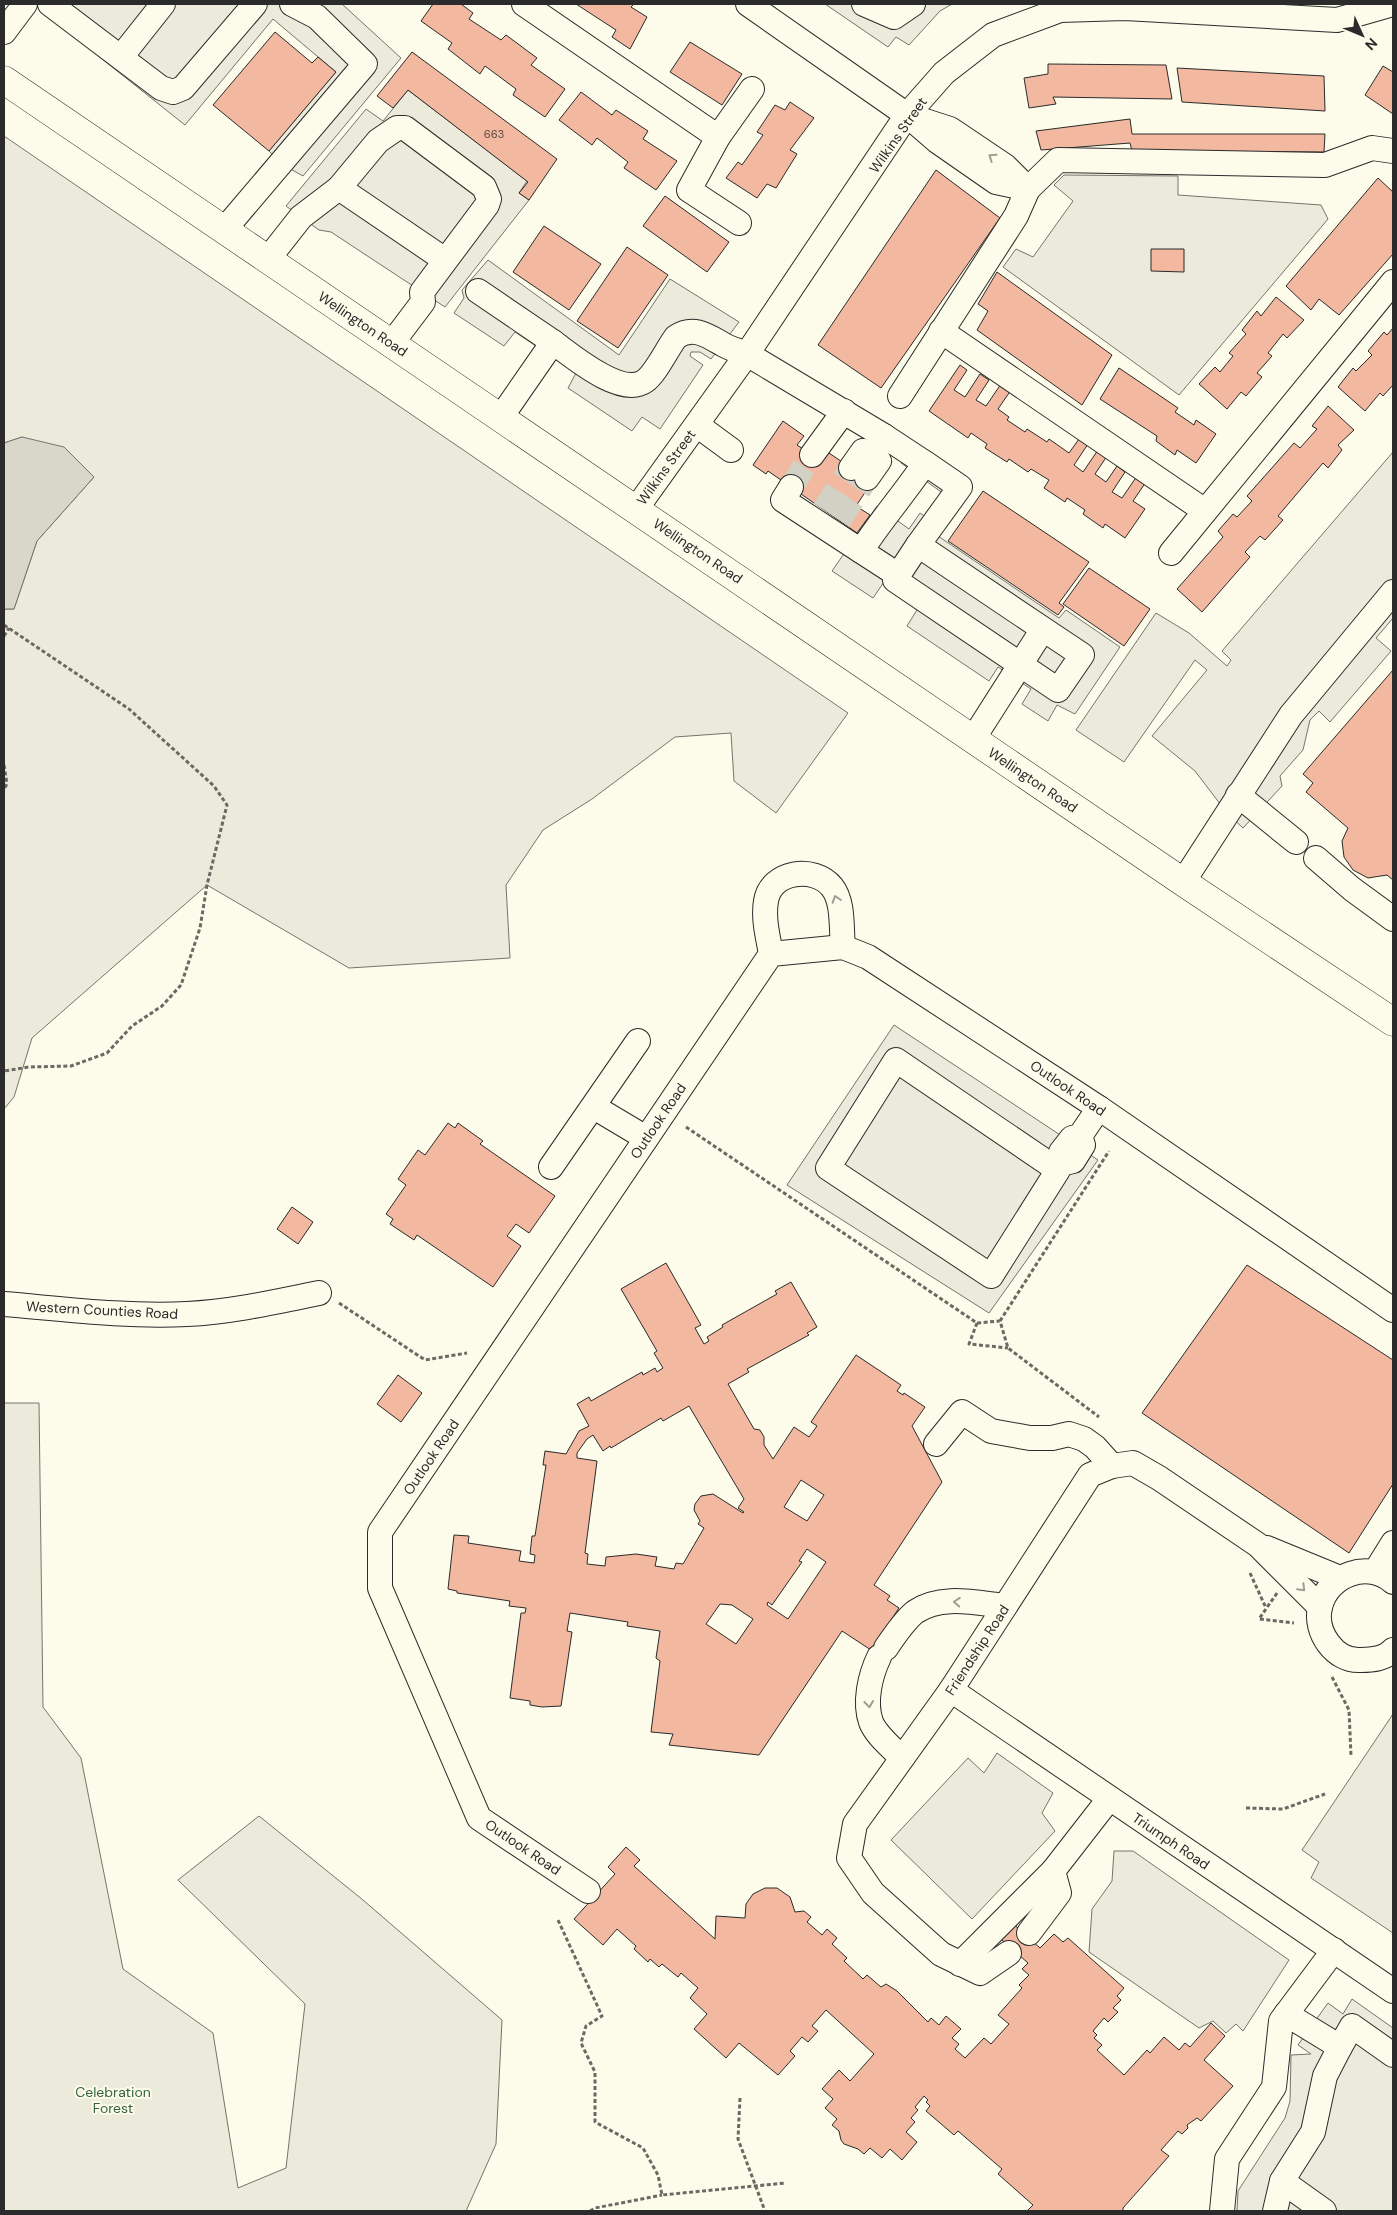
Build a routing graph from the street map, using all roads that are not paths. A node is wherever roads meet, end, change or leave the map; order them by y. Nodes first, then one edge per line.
1 (25, 4) edge
2 (50, 4) edge
3 (163, 4) edge
4 (292, 4) edge
5 (524, 4) edge
6 (748, 4) edge
7 (864, 4) edge
8 (913, 4) edge
9 (1393, 4) edge
10 (250, 5) edge
11 (4, 32) edge
12 (121, 57) junction
13 (4, 80) edge
14 (752, 88) dead end
15 (908, 115) junction
16 (718, 137) junction
17 (1393, 151) edge
18 (338, 188) junction
19 (1028, 189) junction
20 (739, 223) dead end
21 (224, 230) junction
22 (268, 259) junction
23 (445, 260) junction
24 (1393, 282) edge
25 (478, 291) dead end
26 (941, 331) junction
27 (553, 342) junction
28 (392, 343) junction
29 (747, 354) junction
30 (900, 396) dead end
31 (844, 411) junction
32 (501, 417) junction
33 (697, 425) junction
34 (879, 444) junction
35 (731, 450) dead end
36 (812, 455) tunnel mouth
37 (925, 463) junction
38 (859, 473) tunnel mouth
39 (791, 487) tunnel mouth
40 (636, 509) junction
41 (1205, 511) junction
42 (918, 545) junction
43 (1171, 553) dead end
44 (865, 554) junction
45 (898, 576) junction
46 (1393, 592) edge
47 (1043, 629) junction
48 (1020, 664) junction
49 (973, 739) junction
50 (1238, 795) junction
51 (1296, 842) dead end
52 (1316, 858) dead end
53 (1183, 882) junction
54 (1393, 919) edge
55 (843, 947) junction
56 (771, 954) junction
57 (1393, 1022) edge
58 (638, 1041) dead end
59 (594, 1107) junction
60 (1099, 1108) junction
61 (646, 1138) junction
62 (1060, 1167) junction
63 (551, 1168) dead end
64 (325, 1296) road end
65 (4, 1304) edge
66 (1393, 1310) edge
67 (936, 1444) dead end
68 (1112, 1466) junction
69 (1393, 1543) edge
70 (1258, 1545) junction
71 (1384, 1577) edge
72 (1340, 1578) junction
73 (1005, 1606) junction
74 (1320, 1607) junction
75 (1392, 1654) edge
76 (951, 1690) junction
77 (902, 1758) junction
78 (1109, 1799) junction
79 (1053, 1871) junction
80 (588, 1892) dead end
81 (1029, 1933) dead end
82 (1334, 1950) junction
83 (1009, 1953) dead end
84 (960, 1964) junction
85 (1393, 1991) edge
86 (1286, 2014) junction
87 (1340, 2047) junction
88 (1393, 2055) edge
89 (1282, 2181) junction
90 (1222, 2211) edge
91 (1275, 2211) edge
92 (1324, 2211) edge

1 - 11 street
2 - 12 street
3 - 12 street
4 - 21 street
5 - 16 street
6 - 15 street
7 - 8 street
9 - 15 street, Wilkins Street
10 - 12 street
13 - 21 main road, Wellington Road
14 - 16 street
15 - 19 street
15 - 29 street, Wilkins Street
16 - 20 street
17 - 19 street
18 - 22 street
18 - 23 street
18 - 23 street
19 - 26 street
21 - 22 main road, Wellington Road
22 - 28 main road, Wellington Road
23 - 28 street
24 - 41 street
25 - 27 street
26 - 30 street
26 - 41 street
27 - 29 street
27 - 32 street
28 - 32 main road, Wellington Road
29 - 31 street
29 - 33 street, Wilkins Street
31 - 34 street
31 - 36 street
32 - 40 main road, Wellington Road
33 - 35 street
33 - 40 street, Wilkins Street
34 - 37 street
34 - 38 street
37 - 42 street
37 - 44 street
39 - 44 street
40 - 49 main road, Wellington Road
41 - 43 street
42 - 45 street
42 - 47 street
44 - 45 street
45 - 48 street
46 - 50 street
47 - 48 street
47 - 48 street
48 - 49 street
49 - 53 main road, Wellington Road
50 - 51 street
50 - 53 street
52 - 54 street
53 - 57 main road, Wellington Road
55 - 56 street, Outlook Road
55 -> 56 street
55 - 60 street, Outlook Road
56 - 61 street, Outlook Road
58 - 59 street
59 - 61 street
59 - 63 street
60 - 62 street
60 - 66 street, Outlook Road
61 - 80 street, Outlook Road
62 - 62 street
64 - 65 street, Western Counties Road
67 - 68 street
68 - 70 street, Friendship Road
68 - 73 street, Friendship Road
69 - 71 street
70 - 72 street, Friendship Road
70 -> 74 street, Friendship Road
71 - 72 street
72 - 74 street
73 - 76 street, Friendship Road
73 -> 77 street
74 - 75 street
76 - 77 street, Friendship Road
76 - 78 street, Triumph Road
77 - 84 street, Friendship Road
78 - 79 street
78 - 82 street, Triumph Road
79 - 81 street
79 - 84 street
82 - 85 street, Triumph Road
82 - 86 street
83 - 84 street, Friendship Road
86 - 87 street
86 - 90 street
87 - 88 street
87 - 89 street
89 - 91 street
89 - 92 street

